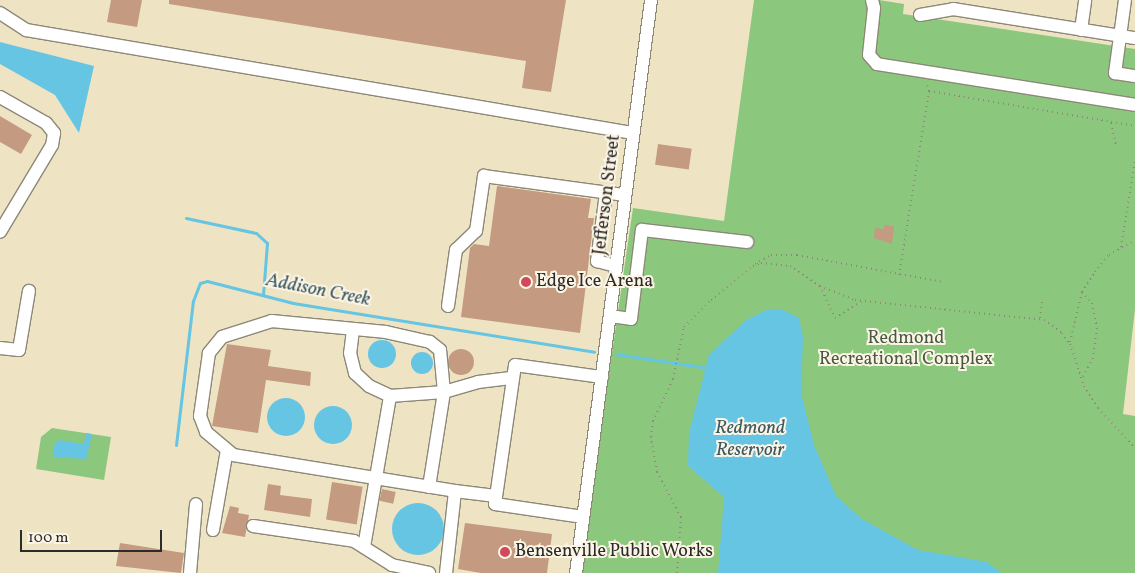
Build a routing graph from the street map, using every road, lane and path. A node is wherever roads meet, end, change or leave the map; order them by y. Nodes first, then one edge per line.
1 (651, 0) edge
2 (1085, 0) edge
3 (1125, 0) edge
4 (873, 4) edge
5 (0, 14) edge
6 (920, 15) dead end
7 (1081, 30) junction
8 (1121, 36) junction
9 (1135, 38) edge
10 (1135, 76) edge
11 (926, 82) dead end
12 (929, 91) junction
13 (0, 97) edge
14 (1135, 105) edge
15 (1110, 122) junction
16 (1135, 126) edge
17 (634, 133) junction
18 (1116, 145) dead end
19 (1135, 161) edge
20 (606, 193) junction
21 (626, 195) junction
22 (0, 232) edge
23 (1135, 240) edge
24 (747, 242) dead end
25 (1121, 247) junction
26 (616, 266) junction
27 (752, 266) junction
28 (899, 275) junction
29 (942, 282) dead end
30 (820, 286) junction
31 (29, 291) dead end
32 (1082, 292) junction
33 (862, 301) junction
34 (1042, 302) dead end
35 (448, 306) dead end
36 (610, 316) junction
37 (1040, 318) junction
38 (353, 330) junction
39 (1070, 344) junction
40 (0, 348) edge
41 (602, 377) junction
42 (513, 378) junction
43 (1082, 379) junction
44 (444, 392) junction
45 (390, 396) junction
46 (1135, 448) edge
47 (227, 450) junction
48 (375, 478) junction
49 (429, 487) junction
50 (455, 491) junction
51 (496, 496) junction
52 (196, 504) dead end
53 (583, 517) junction
54 (253, 526) dead end
55 (213, 530) dead end
56 (364, 547) junction
57 (190, 573) edge
58 (429, 573) edge
59 (446, 573) edge
60 (576, 573) edge
61 (677, 573) edge

1 - 17 street, Jefferson Street
2 - 7 street
3 - 8 street
4 - 14 street
5 - 17 street
6 - 7 street
7 - 8 street
8 - 9 street
8 - 10 street
11 - 12 path
12 - 15 path
12 - 28 path
13 - 22 street
15 - 16 path
15 - 18 path
17 - 21 street, Jefferson Street
19 - 25 path
20 - 21 street
20 - 26 street
20 - 35 street
21 - 26 street, Jefferson Street
23 - 25 path
24 - 36 street
25 - 32 path
26 - 36 street, Jefferson Street
27 - 28 path
27 - 30 path
27 - 61 path
28 - 29 path
30 - 33 path
30 - 33 path
31 - 40 street
32 - 39 path
32 - 43 path
33 - 37 path
34 - 37 path
36 - 41 street, Jefferson Street
37 - 39 path
38 - 44 street
38 - 45 street
38 - 47 street
39 - 43 path
41 - 42 street
41 - 53 street, Jefferson Street
42 - 44 street
42 - 51 street
43 - 46 path
44 - 45 street
44 - 49 street
45 - 48 street
47 - 48 street
47 - 55 street
48 - 49 street
48 - 56 street
49 - 50 street
50 - 51 street
50 - 59 street
51 - 53 street
52 - 57 street
53 - 60 street, Jefferson Street
54 - 56 street
56 - 58 street

